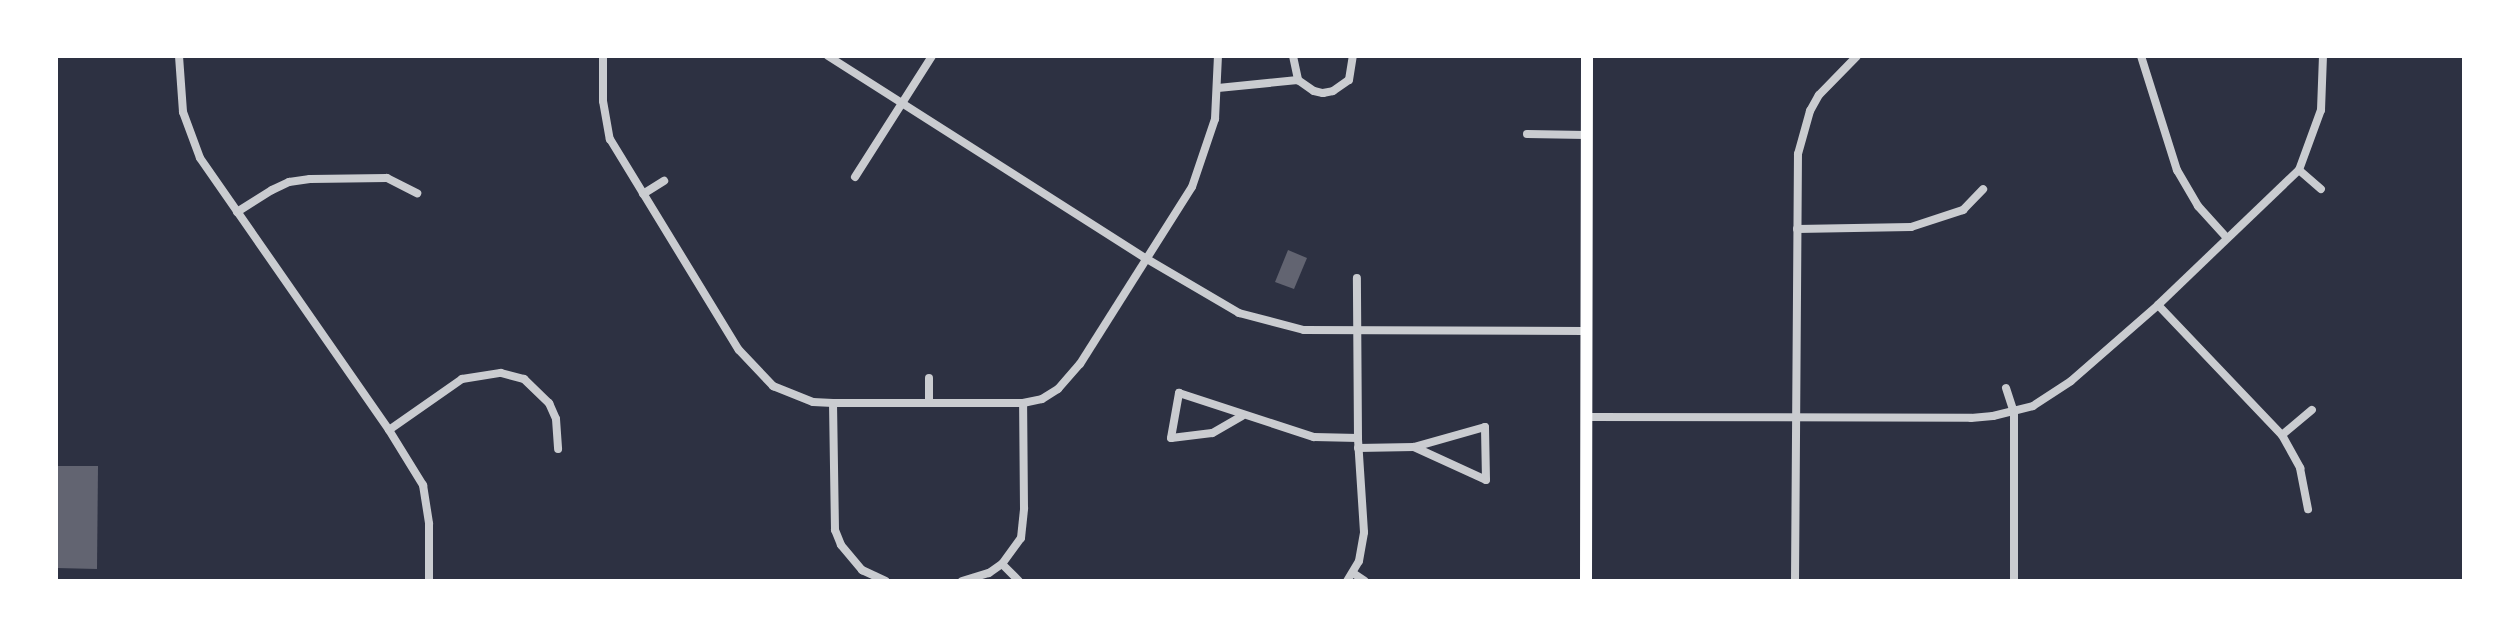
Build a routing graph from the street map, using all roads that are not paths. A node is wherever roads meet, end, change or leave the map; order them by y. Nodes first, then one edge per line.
1 (179, 56) edge
2 (603, 56) edge
3 (828, 56) edge
4 (932, 56) edge
5 (1218, 56) edge
6 (1293, 56) edge
7 (1353, 56) edge
8 (1587, 56) edge
9 (1857, 56) edge
10 (2141, 56) edge
11 (2323, 56) edge
12 (1298, 80) junction
13 (1218, 88) junction
14 (902, 102) junction
15 (1527, 134) dead end
16 (1586, 135) junction
17 (2299, 170) junction
18 (855, 177) dead end
19 (664, 181) dead end
20 (1983, 189) dead end
21 (2321, 189) dead end
22 (417, 193) dead end
23 (643, 194) junction
24 (237, 212) junction
25 (1797, 229) junction
26 (2227, 238) junction
27 (1147, 259) junction
28 (1357, 278) dead end
29 (2158, 305) junction
30 (1357, 331) junction
31 (1586, 331) junction
32 (929, 378) dead end
33 (2006, 388) dead end
34 (929, 402) junction
35 (833, 403) junction
36 (1023, 403) junction
37 (2312, 410) dead end
38 (2014, 412) junction
39 (1242, 416) junction
40 (1586, 417) junction
41 (1795, 417) junction
42 (389, 430) junction
43 (2282, 435) junction
44 (1358, 443) junction
45 (1414, 447) junction
46 (558, 449) dead end
47 (2308, 509) dead end
48 (1002, 564) junction
49 (1350, 577) edge
50 (429, 581) edge
51 (886, 581) edge
52 (962, 581) edge
53 (1019, 581) edge
54 (1365, 581) edge
55 (1586, 581) edge
56 (1795, 581) edge
57 (2014, 581) edge

1 - 24 street
2 - 23 street
3 - 14 street
4 - 14 street
5 - 13 street
6 - 12 street
7 - 12 street
8 - 16 main road
9 - 25 street
10 - 26 street
11 - 17 street
12 - 13 street
13 - 27 street
14 - 18 street
14 - 27 street
15 - 16 street
16 - 31 main road
17 - 21 street
17 - 26 street
19 - 23 street
20 - 25 street
22 - 24 street
23 - 35 street
24 - 42 street
25 - 41 street
26 - 29 street
27 - 30 street
27 - 36 street
28 - 30 street
29 - 38 street
29 - 43 street
30 - 31 street
30 - 44 street
31 - 40 main road
32 - 34 street
33 - 38 street
34 - 35 street
34 - 36 street
35 - 51 street
36 - 48 street
37 - 43 street
38 - 41 street
38 - 57 street
39 - 39 street
39 - 44 street
40 - 41 street
40 - 55 main road
41 - 56 street
42 - 46 street
42 - 50 street
43 - 47 street
44 - 45 street
44 - 49 street
45 - 45 street
48 - 52 street
48 - 53 street
49 - 54 street

